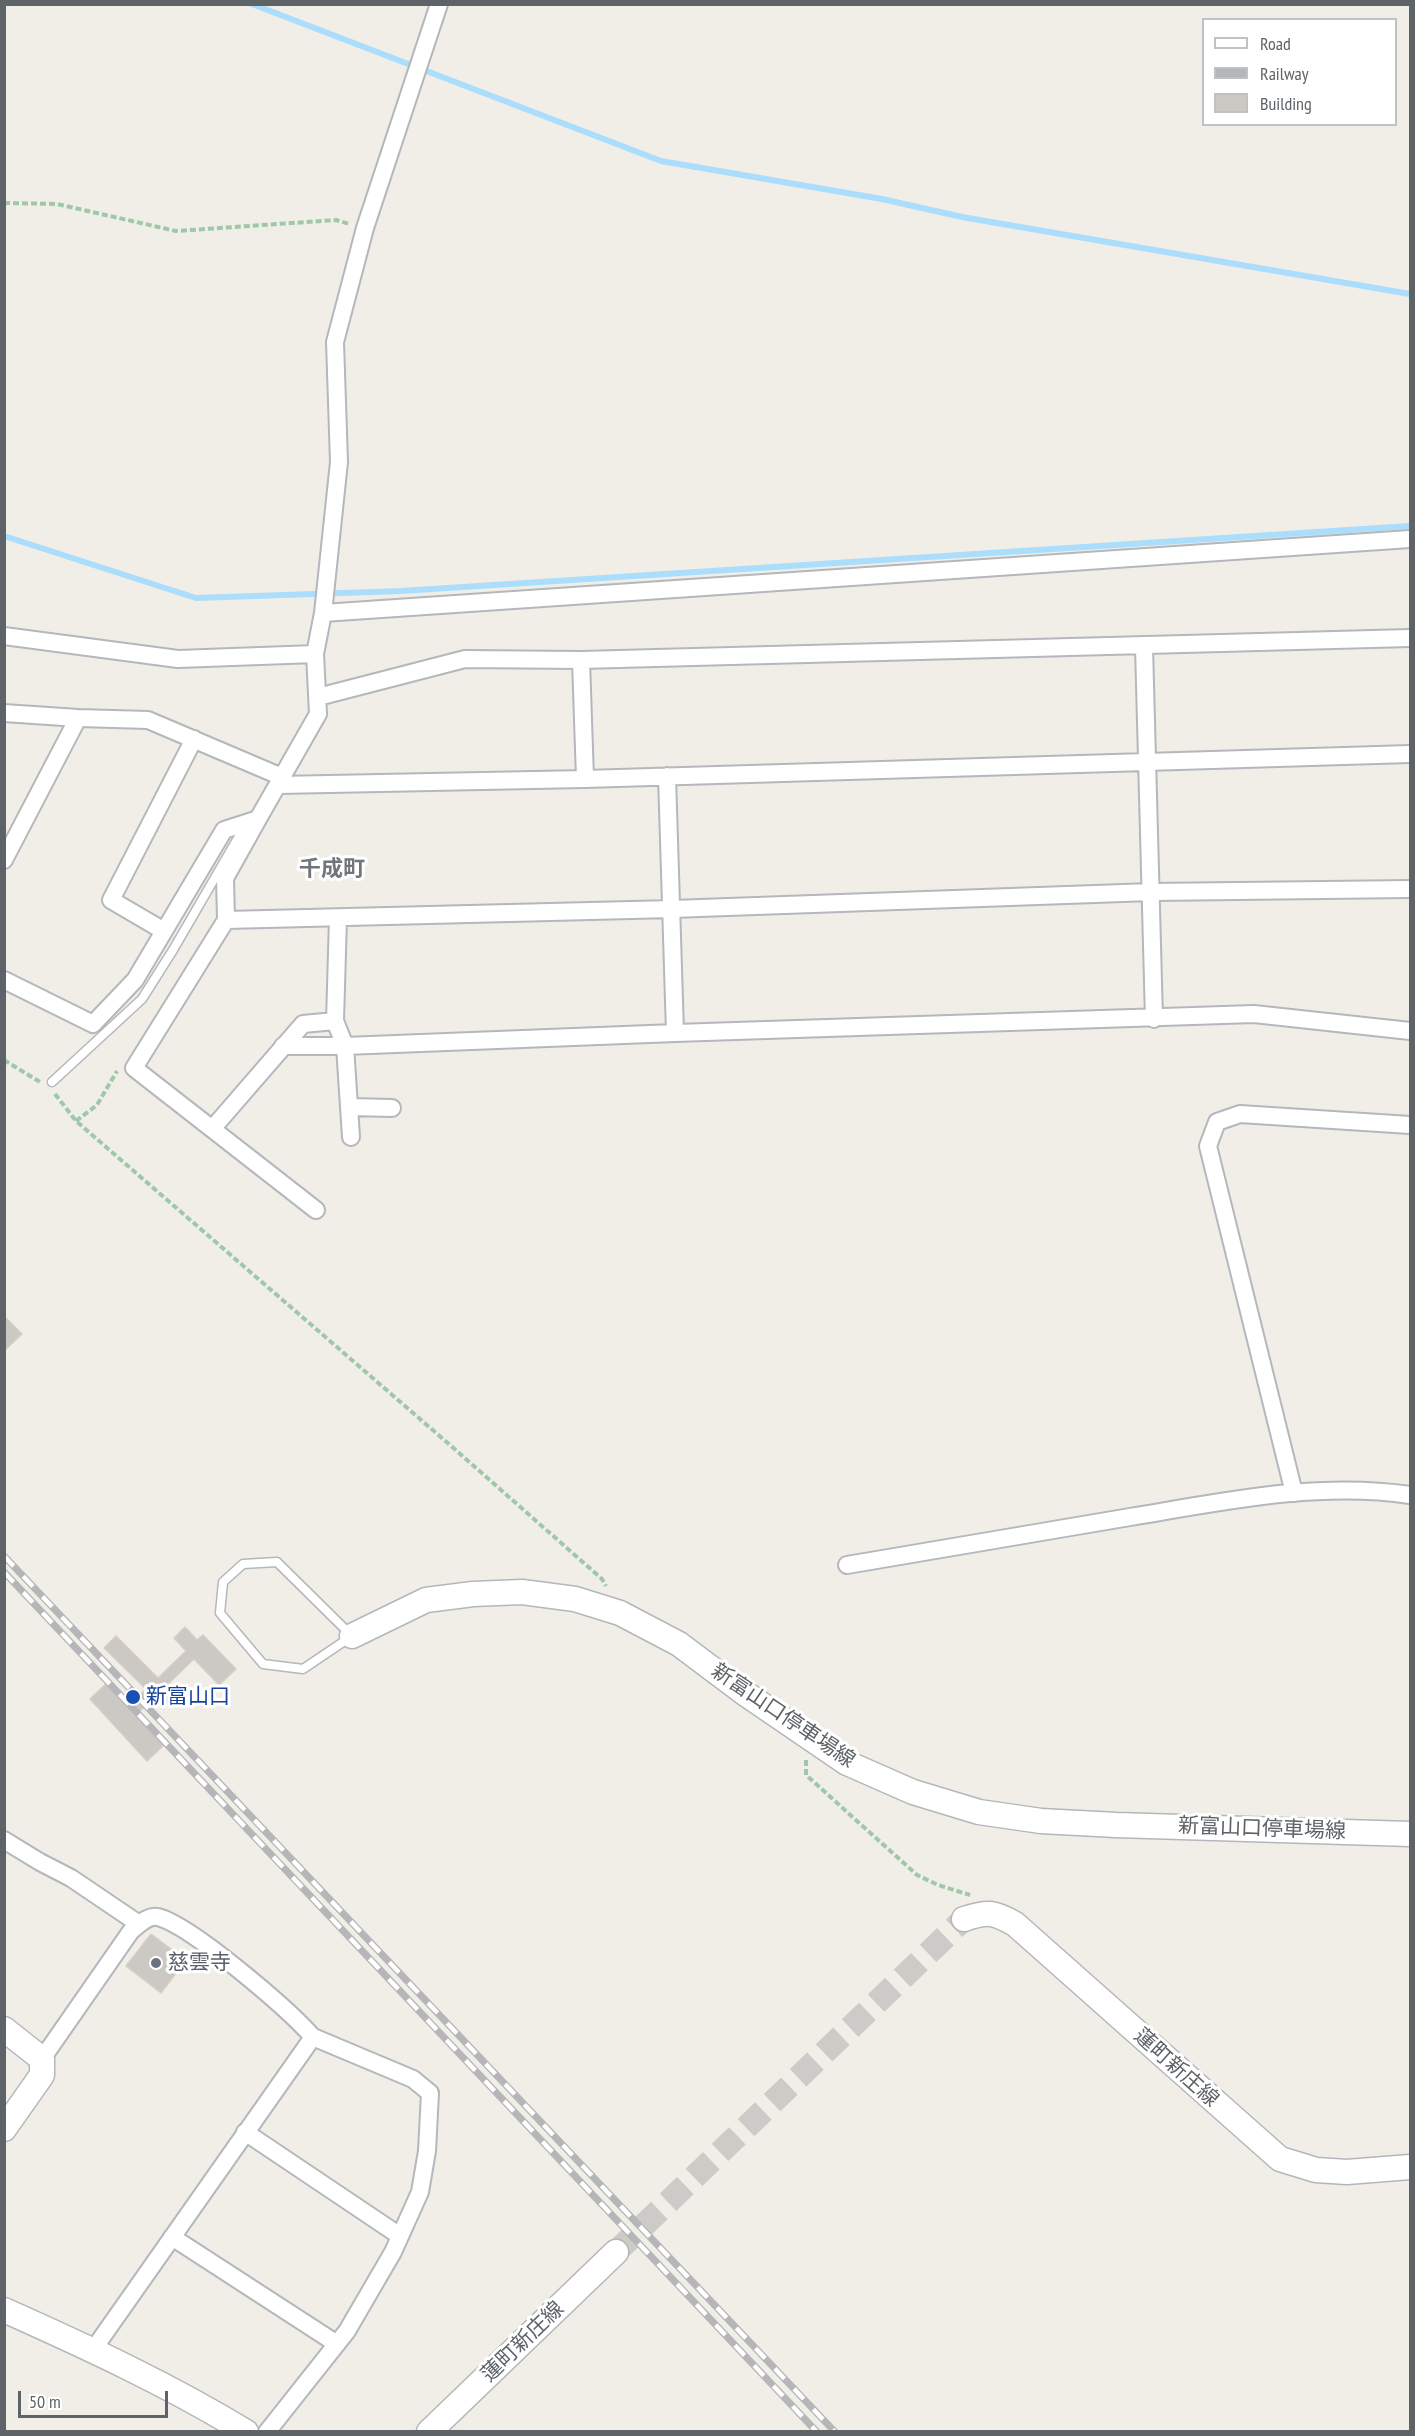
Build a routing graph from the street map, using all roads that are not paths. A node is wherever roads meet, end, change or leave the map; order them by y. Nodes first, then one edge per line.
1 (439, 4) edge
2 (1410, 539) edge
3 (323, 614) junction
4 (4, 636) edge
5 (1410, 638) edge
6 (1144, 647) junction
7 (315, 654) junction
8 (581, 660) junction
9 (318, 697) junction
10 (4, 712) edge
11 (78, 718) junction
12 (194, 739) junction
13 (1410, 754) edge
14 (1147, 761) junction
15 (668, 776) junction
16 (585, 778) junction
17 (280, 781) junction
18 (252, 821) junction
19 (4, 860) edge
20 (1410, 889) edge
21 (1151, 892) junction
22 (672, 909) junction
23 (338, 918) junction
24 (226, 920) junction
25 (164, 931) junction
26 (4, 980) edge
27 (1154, 1019) junction
28 (335, 1021) junction
29 (1410, 1030) edge
30 (675, 1033) junction
31 (283, 1046) junction
32 (345, 1046) junction
33 (52, 1082) dead end
34 (349, 1107) junction
35 (392, 1108) dead end
36 (1410, 1125) edge
37 (212, 1129) junction
38 (351, 1137) dead end
39 (316, 1210) dead end
40 (1294, 1493) junction
41 (1410, 1495) edge
42 (847, 1565) dead end
43 (352, 1636) junction
44 (1410, 1834) edge
45 (4, 1840) edge
46 (964, 1919) tunnel mouth
47 (139, 1924) junction
48 (4, 2029) edge
49 (313, 2037) junction
50 (42, 2059) junction
51 (4, 2129) edge
52 (245, 2132) junction
53 (1410, 2167) edge
54 (400, 2236) junction
55 (172, 2237) junction
56 (616, 2252) tunnel mouth
57 (4, 2310) edge
58 (337, 2344) junction
59 (93, 2350) junction
60 (246, 2432) edge
61 (267, 2432) edge
62 (429, 2432) edge

1 - 3 street
2 - 3 street
3 - 7 street
4 - 7 street
5 - 6 street
6 - 8 street
6 - 14 street
7 - 9 street
8 - 9 street
8 - 16 street
9 - 17 street
10 - 11 street
11 - 12 street
11 - 19 street
12 - 17 street
12 - 25 street
13 - 14 street
14 - 15 street
14 - 21 street
15 - 16 street
15 - 22 street
16 - 17 street
17 - 18 street
18 - 24 street
18 - 25 street
18 - 33 lane
20 - 21 street
21 - 22 street
21 - 27 street
22 - 23 street
22 - 30 street
23 - 24 street
23 - 28 street
24 - 37 street
25 - 26 street
27 - 29 street
27 - 30 street
28 - 31 street
28 - 32 street
30 - 32 street
31 - 32 street
31 - 37 street
32 - 34 street
34 - 35 street
34 - 38 street
36 - 40 street
37 - 39 street
40 - 41 street
40 - 42 street
43 - 43 lane
43 - 44 main road, 新富山口停車場線
45 - 47 street
46 - 53 main road, 蓮町新庄線
47 - 49 street
47 - 50 street
48 - 50 main road
49 - 52 street
49 - 54 street
50 - 51 main road
52 - 54 street
52 - 55 street
54 - 58 street
55 - 58 street
55 - 59 street
56 - 62 main road, 蓮町新庄線
57 - 59 main road
58 - 61 street
59 - 60 main road

